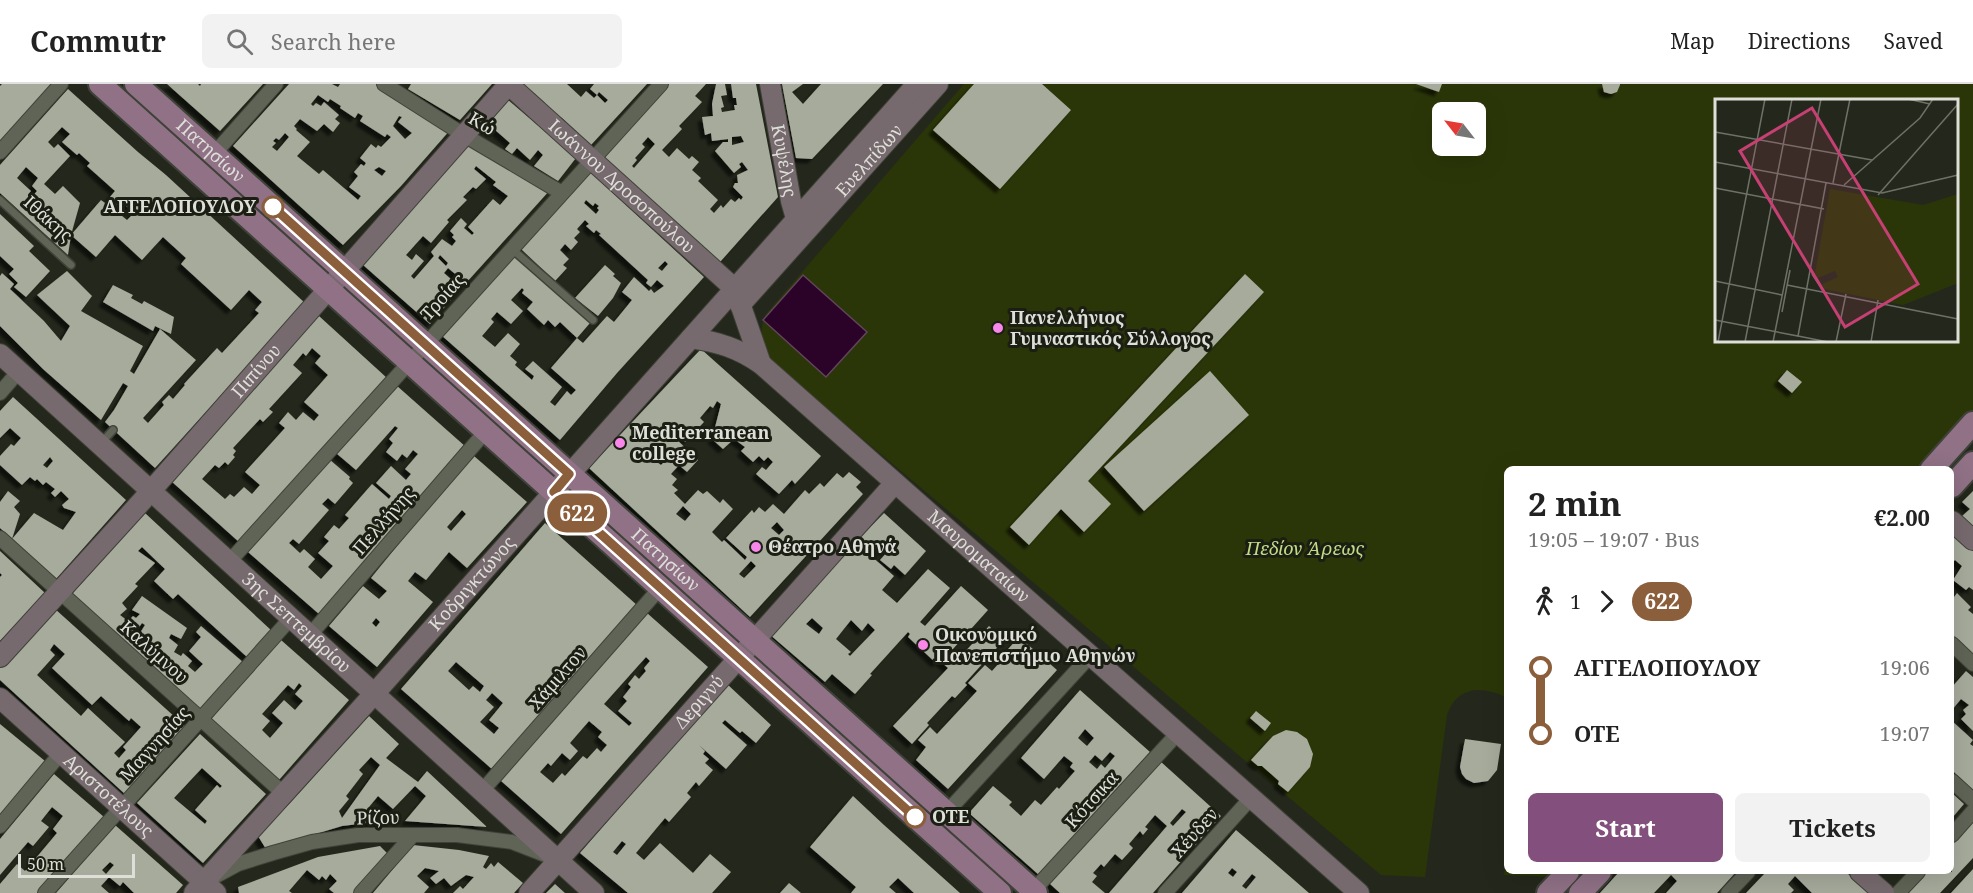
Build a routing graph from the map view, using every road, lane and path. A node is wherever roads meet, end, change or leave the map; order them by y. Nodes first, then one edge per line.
1 (61, 84) edge
2 (100, 84) edge
3 (136, 84) edge
4 (276, 84) edge
5 (384, 84) edge
6 (508, 84) edge
7 (661, 84) edge
8 (770, 84) edge
9 (916, 84) edge
10 (938, 84) edge
11 (464, 135) junction
12 (0, 152) edge
13 (214, 154) junction
14 (592, 160) junction
15 (562, 193) junction
16 (0, 201) edge
17 (798, 228) junction
18 (512, 249) junction
19 (71, 265) dead end
20 (344, 271) junction
21 (328, 289) junction
22 (738, 297) junction
23 (592, 320) dead end
24 (691, 338) junction
25 (425, 344) junction
26 (0, 354) edge
27 (409, 362) junction
28 (760, 364) junction
29 (19, 371) junction
30 (0, 393) edge
31 (1973, 423) edge
32 (113, 430) dead end
33 (486, 431) junction
34 (100, 445) junction
35 (1973, 463) edge
36 (1935, 466) edge
37 (569, 474) junction
38 (895, 483) junction
39 (1954, 484) edge
40 (151, 491) junction
41 (554, 492) junction
42 (1954, 523) edge
43 (0, 538) edge
44 (1973, 540) edge
45 (229, 562) junction
46 (660, 588) junction
47 (60, 591) junction
48 (291, 618) junction
49 (310, 635) junction
50 (754, 640) junction
51 (1954, 646) edge
52 (1090, 656) junction
53 (0, 657) edge
54 (738, 658) junction
55 (1973, 664) edge
56 (374, 694) junction
57 (0, 698) edge
58 (201, 720) junction
59 (1178, 733) junction
60 (61, 753) junction
61 (1954, 783) edge
62 (482, 791) junction
63 (284, 794) junction
64 (1251, 798) junction
65 (1973, 800) edge
66 (122, 808) junction
67 (1973, 811) edge
68 (947, 812) junction
69 (0, 826) edge
70 (1954, 833) edge
71 (413, 835) junction
72 (558, 860) junction
73 (1566, 874) edge
74 (1598, 874) edge
75 (1746, 874) edge
76 (1862, 874) edge
77 (1916, 874) edge
78 (204, 889) edge
79 (1035, 892) edge
80 (45, 893) edge
81 (361, 893) edge
82 (529, 893) edge
83 (594, 893) edge
84 (1000, 893) edge
85 (1165, 893) edge
86 (1359, 893) edge
87 (1548, 893) edge
88 (1580, 893) edge
89 (1728, 893) edge
90 (1884, 893) edge
91 (1898, 893) edge

1 - 12 street
2 - 21 main road, Πατησίων
3 - 13 main road, Πατησίων
4 - 13 street
5 - 11 street, Κώ
6 - 11 main road, Πιπίνου
6 - 14 main road, Ιωάννου Δροσοπούλου
7 - 14 street, Τροίας
8 - 17 main road, Κυψέλης
9 - 17 main road, Ευελπίδων
10 - 17 main road, Ευελπίδων
11 - 15 street, Κώ
11 - 20 main road, Πιπίνου
13 - 20 main road, Πατησίων
14 - 15 street, Τροίας
14 - 22 main road, Ιωάννου Δροσοπούλου
15 - 18 street, Τροίας
16 - 19 lane, Ιθάκης
17 - 22 main road, Κοδριγκτώνος
18 - 23 lane
18 - 25 street, Τροίας
20 - 21 main road, Πιπίνου
20 - 25 main road, Πατησίων
21 - 27 main road, Πατησίων
21 - 40 main road, Πιπίνου
22 - 24 main road, Κοδριγκτώνος
22 - 28 main road, Μαυροματαίων
24 - 28 main road, Μαυροματαίων
24 - 37 main road, Κοδριγκτώνος
25 - 27 street, Τροίας
25 - 37 main road, Πατησίων
26 - 29 main road, 3ης Σεπτεμβρίου
27 - 33 main road, Πατησίων
27 - 45 street, Τροίας
28 - 38 main road, Μαυροματαίων
29 - 30 street
29 - 34 main road, 3ης Σεπτεμβρίου
31 - 36 main road
32 - 34 lane
33 - 41 main road, Πατησίων
33 - 49 street, Πελλήνης
34 - 40 main road, 3ης Σεπτεμβρίου
35 - 39 main road
37 - 41 main road, Κοδριγκτώνος
37 - 50 main road, Πατησίων
38 - 50 main road, Δεριγνύ
38 - 52 main road, Μαυροματαίων
40 - 45 main road, 3ης Σεπτεμβρίου
40 - 47 main road, Πιπίνου
41 - 46 main road, Πατησίων
41 - 56 main road, Κοδριγκτώνος
42 - 44 main road
43 - 47 street, Καλύμνου
45 - 48 main road, 3ης Σεπτεμβρίου
46 - 54 main road, Πατησίων
46 - 62 street, Χάμιλτον
47 - 53 main road, Πιπίνου
47 - 58 street, Καλύμνου
48 - 49 main road, 3ης Σεπτεμβρίου
48 - 58 street, Μαγνησίας
49 - 56 main road, 3ης Σεπτεμβρίου
50 - 54 main road, Δεριγνύ
50 - 68 main road, Πατησίων
51 - 55 street
52 - 59 main road, Μαυροματαίων
52 - 68 street
54 - 72 main road, Δεριγνύ
54 - 84 main road, Πατησίων
56 - 62 main road, 3ης Σεπτεμβρίου
56 - 63 main road, Κοδριγκτώνος
57 - 60 main road, Αριστοτέλους
58 - 63 street, Καλύμνου
58 - 66 street, Μαγνησίας
59 - 64 main road, Μαυροματαίων
59 - 79 street, Κότσικα
60 - 66 main road, Αριστοτέλους
60 - 69 street
61 - 65 street
62 - 72 main road, 3ης Σεπτεμβρίου
63 - 78 main road, Κοδριγκτώνος
64 - 85 street, Χέυδεν
64 - 86 main road, Μαυροματαίων
66 - 78 main road, Αριστοτέλους
66 - 80 street, Μαγνησίας
67 - 70 street
68 - 79 main road, Πατησίων
71 - 72 street, Ρίζου
71 - 78 street, Ρίζου
71 - 81 street
72 - 82 main road, Δεριγνύ
72 - 83 main road, 3ης Σεπτεμβρίου
73 - 87 main road
74 - 88 main road
75 - 89 street
76 - 90 main road
77 - 91 street

